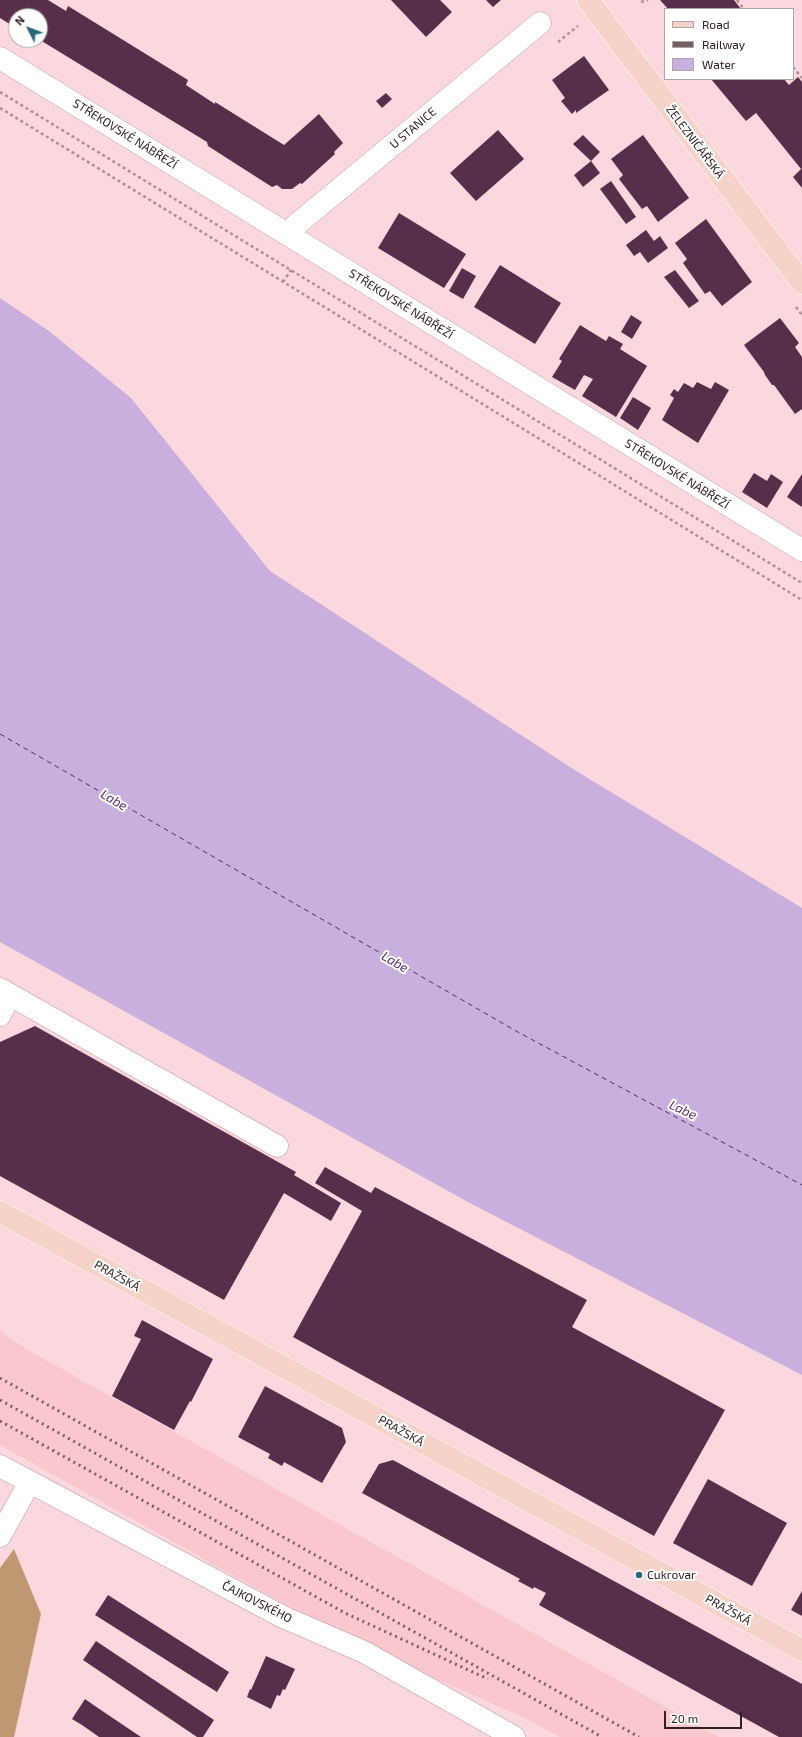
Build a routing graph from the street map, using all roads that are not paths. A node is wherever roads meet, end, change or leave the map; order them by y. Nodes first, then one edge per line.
1 (588, 0) edge
2 (540, 23) dead end
3 (0, 58) edge
4 (289, 235) junction
5 (797, 293) edge
6 (802, 550) edge
7 (5, 992) edge
8 (0, 1015) edge
9 (277, 1146) dead end
10 (0, 1212) edge
11 (0, 1466) edge
12 (30, 1482) junction
13 (0, 1536) edge
14 (802, 1650) edge
15 (514, 1737) edge

1 - 5 main road, ŽELEZNIČÁŘSKÁ
2 - 4 street, U STANICE
3 - 4 street, STŘEKOVSKÉ NÁBŘEŽÍ
4 - 6 street, STŘEKOVSKÉ NÁBŘEŽÍ
7 - 8 street
7 - 9 street
10 - 14 main road, PRAŽSKÁ
11 - 12 street, ČAJKOVSKÉHO
12 - 13 street
12 - 15 street, ČAJKOVSKÉHO

